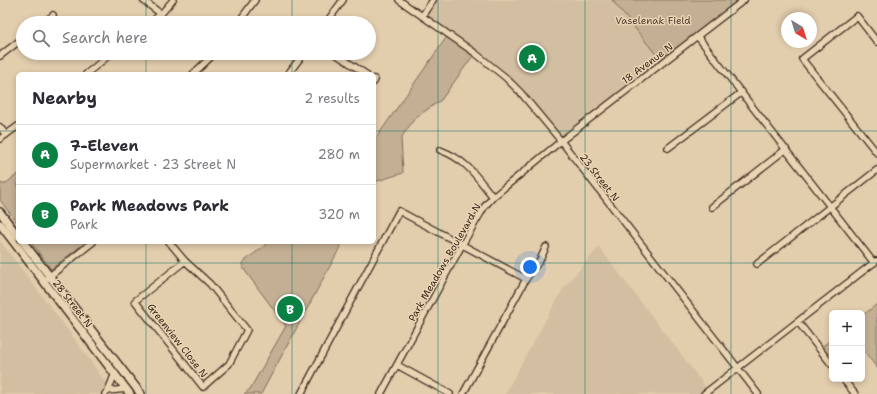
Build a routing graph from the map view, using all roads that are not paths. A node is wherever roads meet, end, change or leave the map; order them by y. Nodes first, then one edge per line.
1 (143, 0) edge
2 (173, 0) edge
3 (255, 0) edge
4 (343, 0) edge
5 (399, 0) edge
6 (433, 0) edge
7 (744, 0) edge
8 (161, 14) junction
9 (159, 16) edge
10 (243, 16) edge
11 (331, 16) edge
12 (422, 16) junction
13 (698, 37) junction
14 (877, 42) edge
15 (16, 43) edge
16 (0, 56) edge
17 (103, 60) edge
18 (208, 60) edge
19 (299, 60) edge
20 (345, 60) edge
21 (88, 72) edge
22 (195, 72) edge
23 (290, 72) edge
24 (363, 72) edge
25 (742, 92) junction
26 (0, 127) edge
27 (16, 128) edge
28 (6, 135) junction
29 (0, 139) edge
30 (561, 141) junction
31 (668, 148) dead end
32 (786, 149) junction
33 (440, 150) dead end
34 (877, 153) edge
35 (877, 170) edge
36 (493, 197) junction
37 (712, 206) dead end
38 (830, 206) junction
39 (0, 212) edge
40 (2, 228) edge
41 (16, 233) edge
42 (24, 244) edge
43 (90, 244) edge
44 (171, 244) edge
45 (462, 245) junction
46 (546, 247) dead end
47 (185, 261) junction
48 (876, 262) edge
49 (757, 264) dead end
50 (46, 279) junction
51 (526, 279) junction
52 (798, 322) junction
53 (829, 360) edge
54 (397, 365) junction
55 (738, 368) junction
56 (115, 373) junction
57 (845, 382) edge
58 (129, 391) edge
59 (106, 393) edge
60 (141, 394) edge
61 (301, 394) edge
62 (382, 394) edge
63 (450, 394) edge
64 (463, 394) edge
65 (704, 394) edge
66 (758, 394) edge
67 (855, 394) edge

1 - 8 street
2 - 8 street
3 - 10 street
4 - 11 street
5 - 12 street, 23 Street N
6 - 12 street
7 - 13 street, 18 Avenue N
8 - 9 street
12 - 30 street, 23 Street N
13 - 25 street
13 - 30 street, 18 Avenue N
14 - 34 street
15 - 16 street
17 - 21 street
18 - 22 street
19 - 23 street
20 - 24 street
25 - 31 street
25 - 32 street
26 - 28 street
27 - 28 street
28 - 29 street
30 - 36 street, Park Meadows Boulevard N
30 - 55 street, 23 Street N
32 - 37 street
32 - 38 street
33 - 36 street
35 - 38 street
36 - 45 street, Park Meadows Boulevard N
38 - 48 street
38 - 49 street
39 - 41 main road
40 - 50 main road, 28 Street N
42 - 50 main road, 28 Street N
43 - 50 street
44 - 47 street, Greenview Close N
45 - 51 street
45 - 54 street, Park Meadows Boulevard N
45 - 61 street
46 - 51 street
47 - 47 street, Greenview Close N
48 - 52 street
50 - 56 main road, 28 Street N
50 - 60 main road, 28 Street N
51 - 64 street
52 - 53 street
52 - 55 street
54 - 62 street, Park Meadows Boulevard N
54 - 63 street
55 - 65 street
55 - 66 street, 23 Street N
56 - 58 main road, 28 Street N
56 - 59 street
57 - 67 street
58 - 59 street

